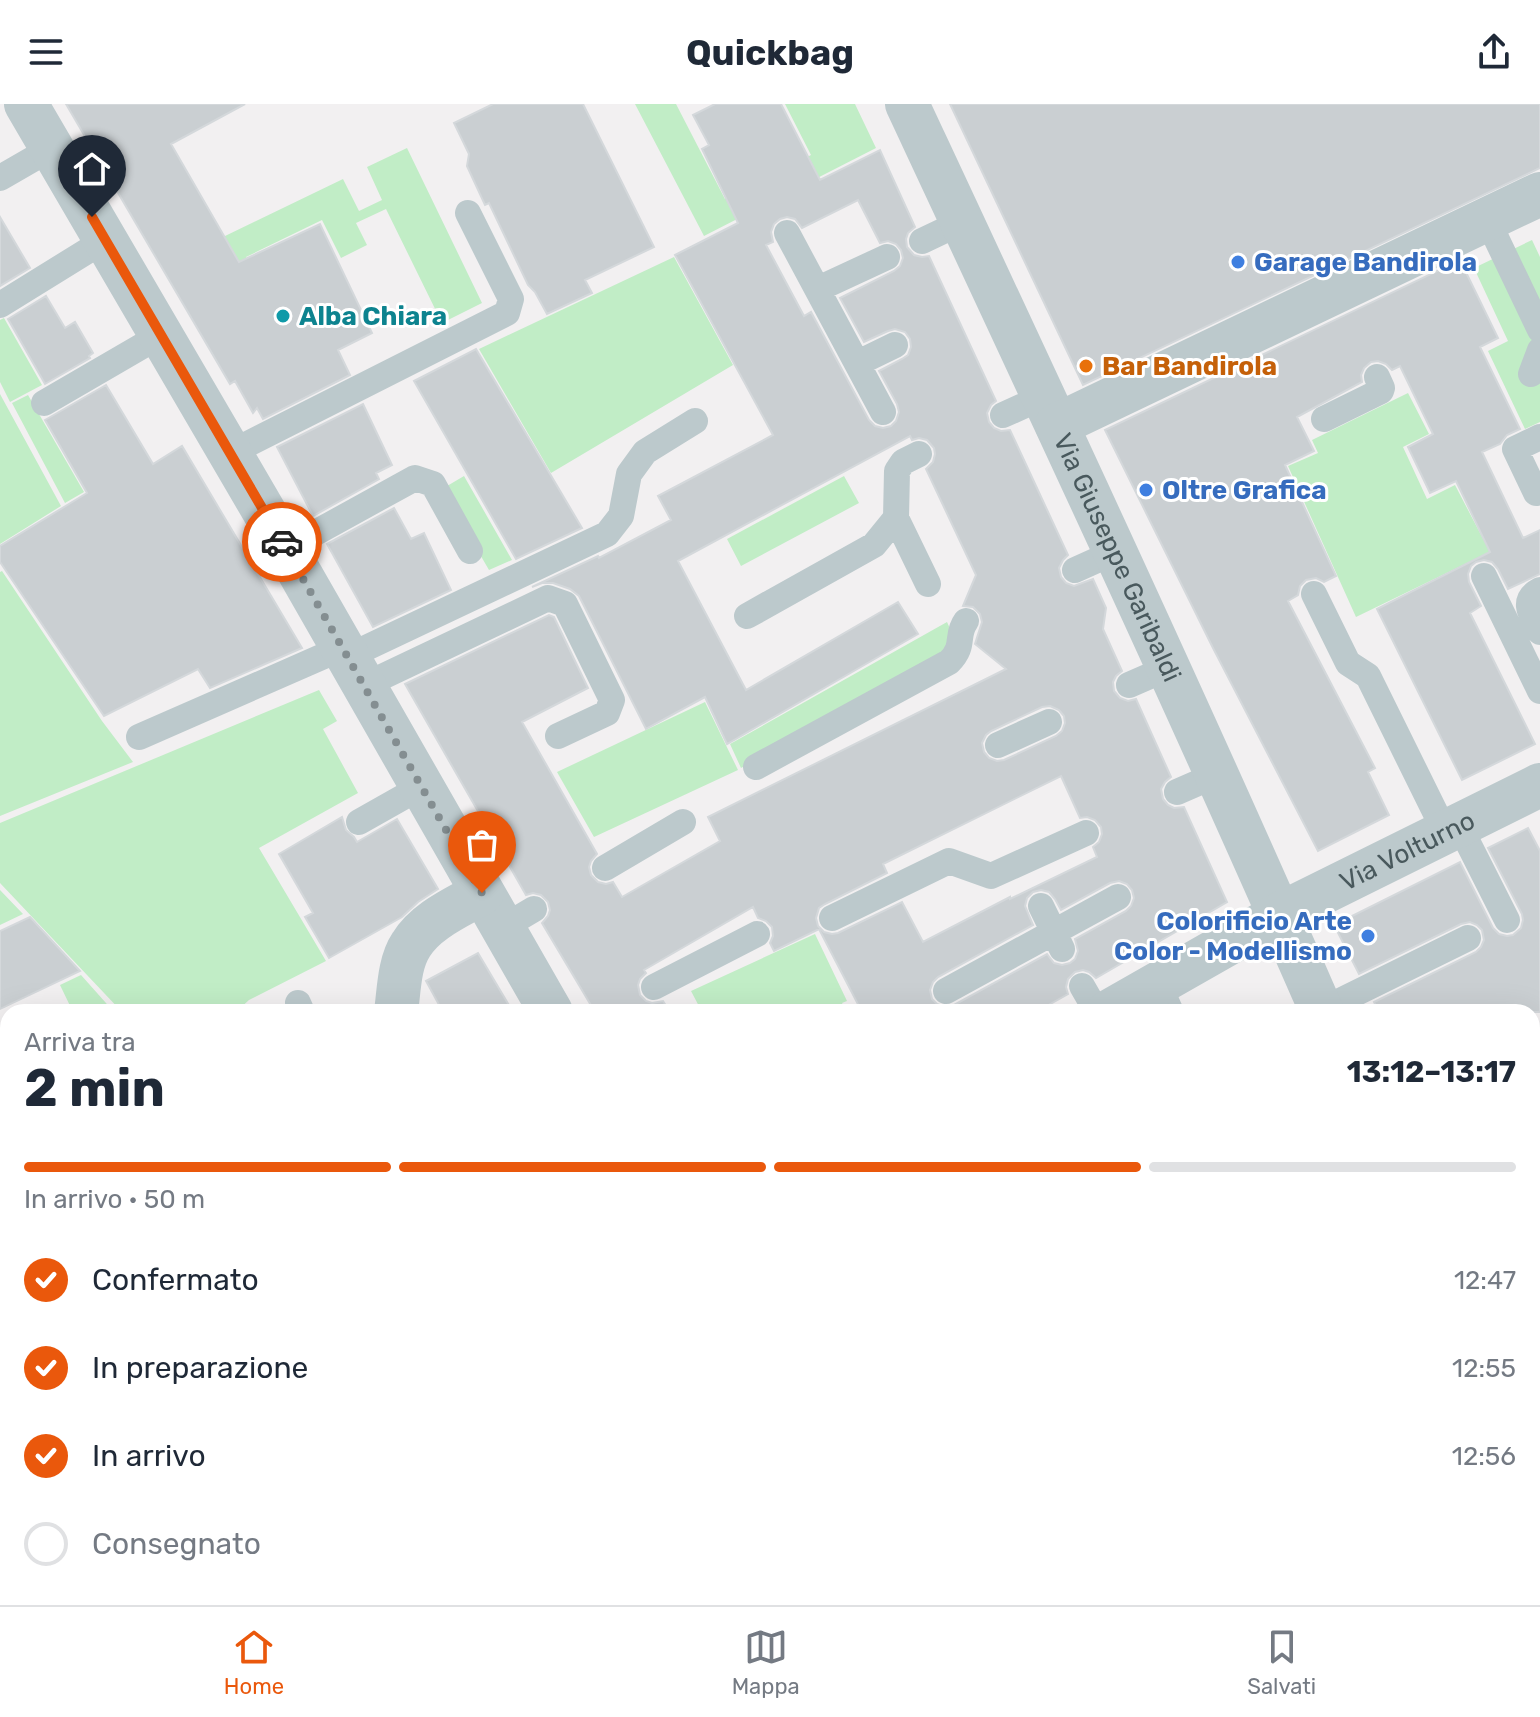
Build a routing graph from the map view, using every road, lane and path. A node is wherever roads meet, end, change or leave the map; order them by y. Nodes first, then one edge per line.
1 (26, 104) edge
2 (907, 104) edge
3 (52, 148) junction
4 (0, 178) edge
5 (1540, 194) edge
6 (468, 213) dead end
7 (1487, 219) junction
8 (962, 222) junction
9 (787, 233) dead end
10 (105, 240) junction
11 (922, 241) dead end
12 (887, 257) dead end
13 (818, 289) junction
14 (0, 305) edge
15 (1540, 330) edge
16 (161, 335) junction
17 (895, 345) dead end
18 (858, 363) junction
19 (1377, 377) dead end
20 (44, 403) dead end
21 (1050, 411) junction
22 (883, 412) dead end
23 (1003, 415) dead end
24 (1324, 419) dead end
25 (695, 421) dead end
26 (1540, 437) edge
27 (230, 453) junction
28 (919, 454) dead end
29 (1536, 493) dead end
30 (896, 518) junction
31 (286, 549) junction
32 (470, 551) dead end
33 (1115, 552) junction
34 (1075, 570) dead end
35 (1484, 576) dead end
36 (928, 584) dead end
37 (1540, 590) edge
38 (1314, 594) dead end
39 (747, 616) dead end
40 (966, 621) dead end
41 (1540, 632) edge
42 (351, 664) junction
43 (1168, 668) junction
44 (1129, 685) dead end
45 (1540, 691) edge
46 (1049, 722) dead end
47 (558, 736) dead end
48 (139, 737) dead end
49 (998, 745) dead end
50 (756, 767) dead end
51 (1216, 775) junction
52 (1540, 785) edge
53 (421, 787) junction
54 (1177, 792) dead end
55 (359, 822) dead end
56 (683, 822) dead end
57 (1452, 828) junction
58 (1086, 833) dead end
59 (605, 868) dead end
60 (1118, 897) dead end
61 (1041, 906) dead end
62 (506, 910) junction
63 (1280, 914) junction
64 (832, 918) dead end
65 (1507, 920) dead end
66 (757, 934) dead end
67 (1468, 938) dead end
68 (1058, 940) junction
69 (654, 987) dead end
70 (946, 991) dead end
71 (1165, 998) edge
72 (1095, 999) edge
73 (397, 1004) edge
74 (547, 1004) edge
75 (1319, 1004) edge
76 (1336, 1004) edge

1 - 3 street
2 - 8 street, Via Giuseppe Garibaldi
3 - 4 lane
3 - 10 street
5 - 7 street
6 - 27 lane
7 - 15 lane
7 - 21 street
8 - 11 lane
8 - 21 street, Via Giuseppe Garibaldi
9 - 13 lane
10 - 14 lane
10 - 16 street
12 - 13 lane
13 - 18 lane
16 - 20 lane
16 - 27 street
17 - 18 lane
18 - 22 lane
19 - 24 lane
21 - 23 lane
21 - 33 street, Via Giuseppe Garibaldi
25 - 42 lane
26 - 29 lane
27 - 31 street
28 - 30 lane
30 - 36 lane
30 - 39 lane
31 - 32 lane
31 - 42 street
33 - 34 lane
33 - 43 street, Via Giuseppe Garibaldi
35 - 45 lane
37 - 41 lane
38 - 57 lane
40 - 50 lane
42 - 47 lane
42 - 48 lane
42 - 53 street
43 - 44 lane
43 - 51 street, Via Giuseppe Garibaldi
46 - 49 lane
51 - 54 lane
51 - 63 street, Via Giuseppe Garibaldi
52 - 57 street, Via Volturno
53 - 55 lane
53 - 62 street
56 - 59 lane
57 - 63 street, Via Volturno
57 - 65 lane
58 - 64 lane
60 - 68 lane
61 - 68 lane
62 - 73 street
62 - 74 street
63 - 71 street, Via Volturno
63 - 75 street, Via Giuseppe Garibaldi
66 - 69 lane
67 - 76 lane
68 - 70 lane
71 - 72 street, Via Volturno

